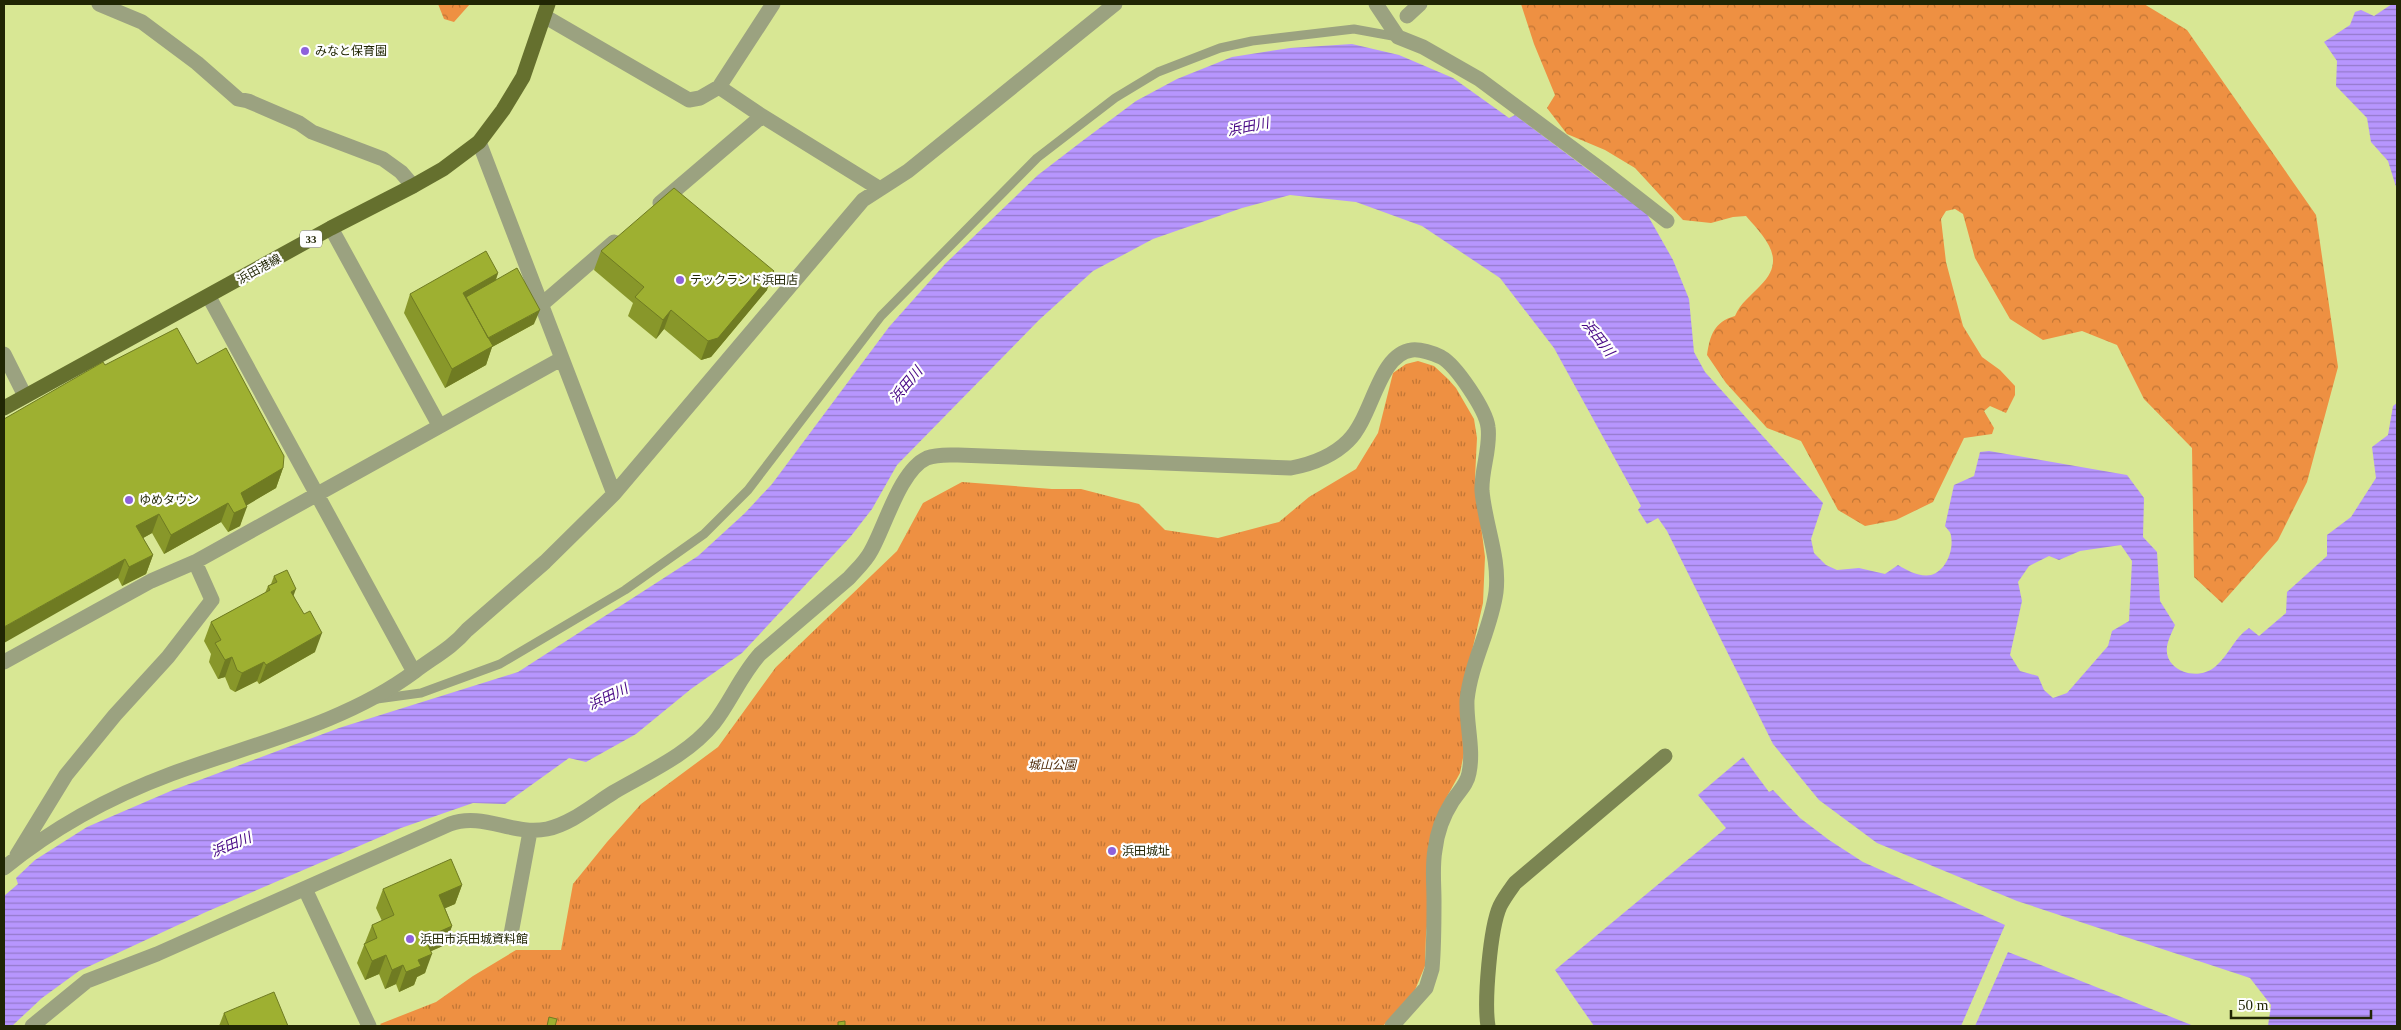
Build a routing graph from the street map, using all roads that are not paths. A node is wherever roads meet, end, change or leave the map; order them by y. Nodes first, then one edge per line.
1 (98, 4) edge
2 (773, 4) edge
3 (1115, 4) edge
4 (1376, 4) edge
5 (1420, 4) edge
6 (546, 10) edge
7 (1407, 16) dead end
8 (1398, 37) junction
9 (719, 87) junction
10 (762, 116) junction
11 (479, 142) junction
12 (413, 186) junction
13 (880, 189) junction
14 (651, 210) edge
15 (1667, 221) dead end
16 (331, 228) junction
17 (629, 229) edge
18 (209, 297) junction
19 (540, 305) junction
20 (4, 354) edge
21 (560, 359) junction
22 (25, 396) junction
23 (4, 408) edge
24 (439, 425) junction
25 (315, 494) junction
26 (614, 494) junction
27 (195, 562) junction
28 (4, 662) edge
29 (414, 672) junction
30 (372, 700) junction
31 (1665, 756) dead end
32 (528, 831) junction
33 (9, 863) edge
34 (305, 889) junction
35 (511, 934) dead end
36 (32, 1026) edge
37 (368, 1026) edge
38 (1392, 1026) edge
39 (1488, 1026) edge

1 - 12 street
2 - 9 street
3 - 13 street
4 - 8 street
5 - 7 street
6 - 9 street
6 - 11 main road, 浜田港線 / 33
8 - 15 street
8 - 30 lane
9 - 10 street
10 - 13 street
10 - 14 street
11 - 12 main road, 浜田港線 / 33
11 - 19 street
12 - 16 main road, 浜田港線 / 33
13 - 26 street
16 - 18 main road, 浜田港線 / 33
16 - 24 street
17 - 19 street
18 - 22 main road, 浜田港線 / 33
18 - 25 street
19 - 21 street
20 - 22 street
21 - 24 street
21 - 26 street
22 - 23 main road, 浜田港線 / 33
24 - 25 street
25 - 27 street
25 - 29 street
26 - 29 street
27 - 28 street
27 - 33 street
29 - 30 street
30 - 33 street
31 - 39 street
32 - 34 street
32 - 35 street
32 - 38 street
34 - 36 street
34 - 37 street

